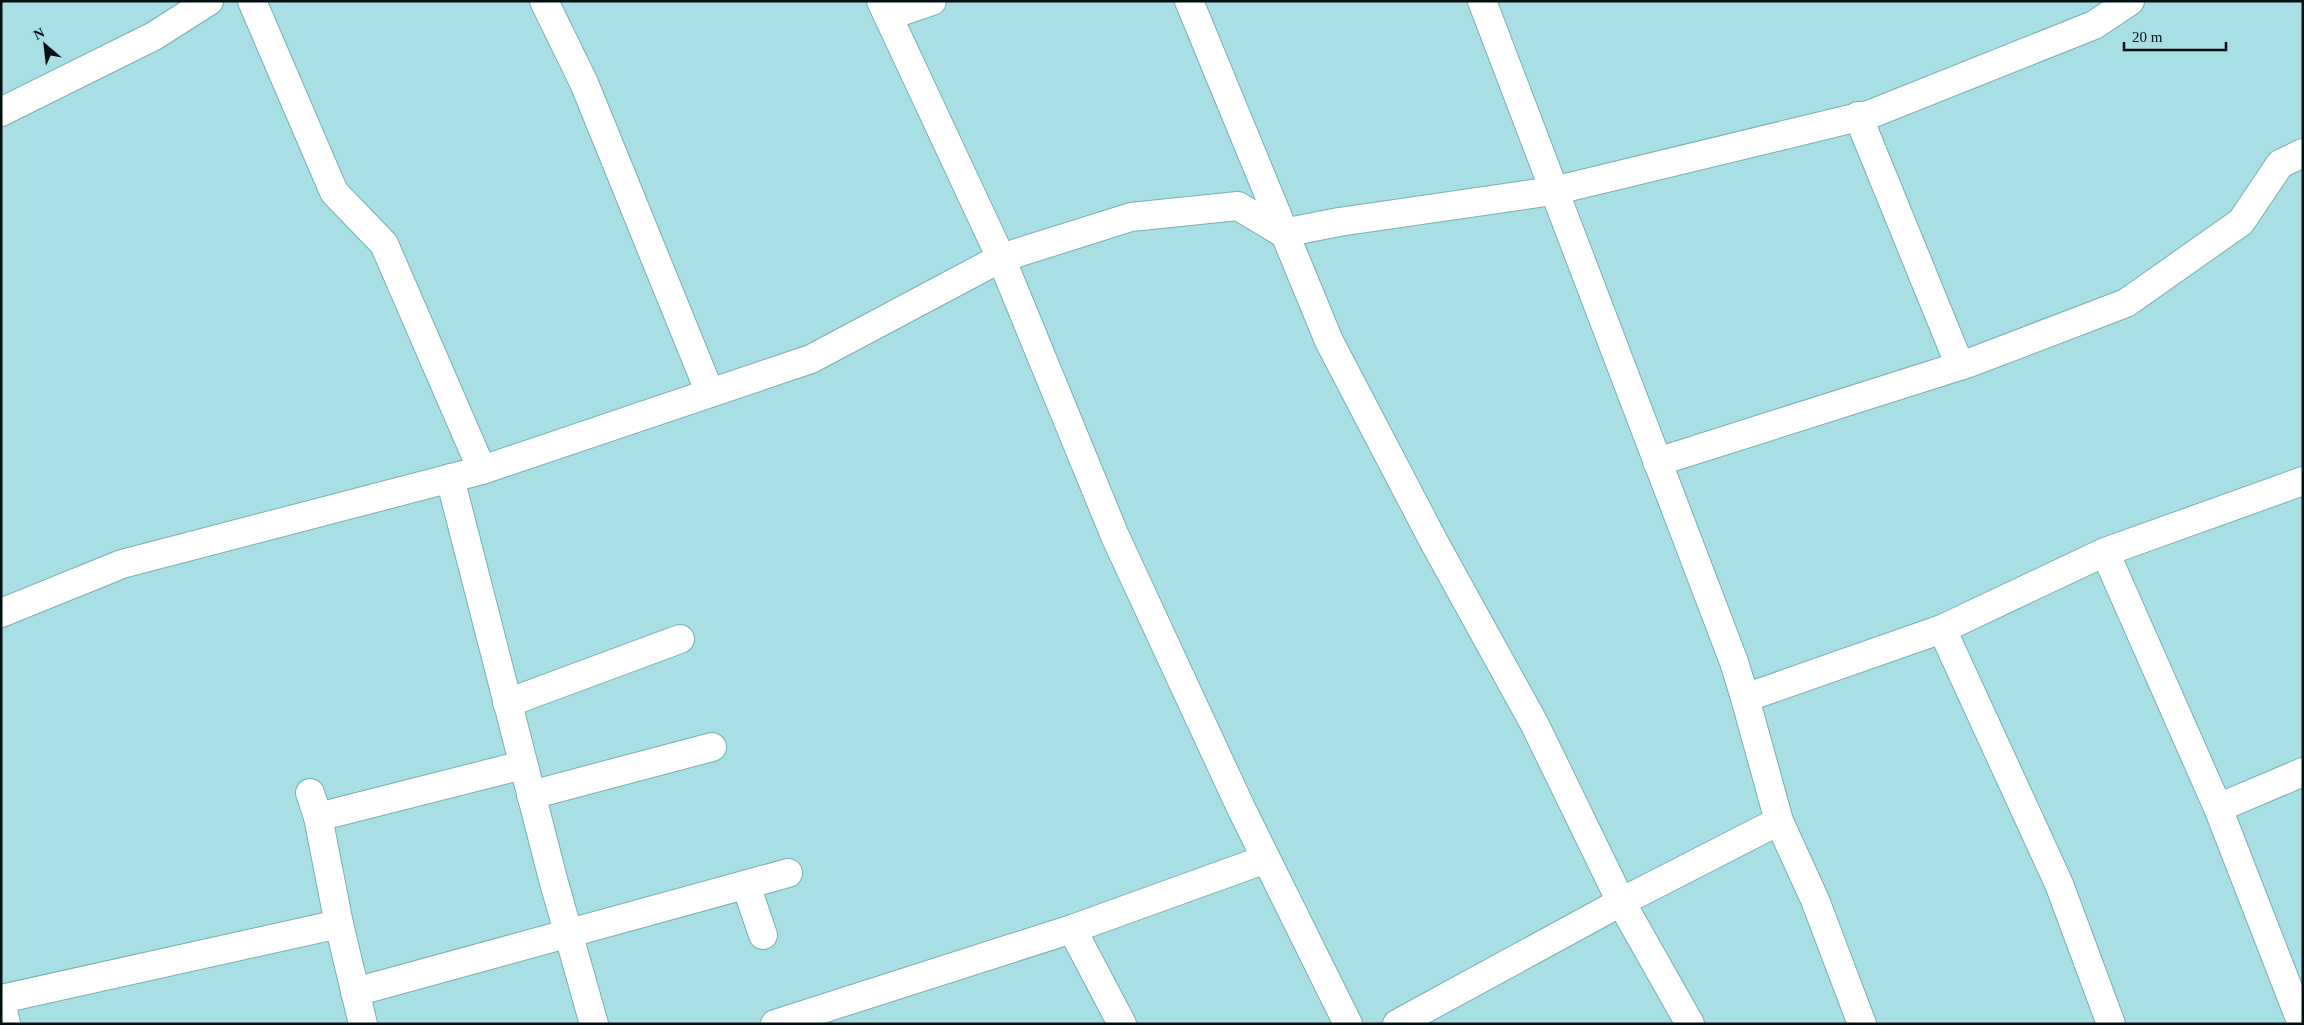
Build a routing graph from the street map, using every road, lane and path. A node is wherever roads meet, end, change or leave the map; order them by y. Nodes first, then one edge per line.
1 (209, 1) edge
2 (252, 1) edge
3 (544, 1) edge
4 (932, 1) edge
5 (1189, 1) edge
6 (1482, 1) edge
7 (2130, 1) edge
8 (885, 9) edge
9 (173, 11) edge
10 (1, 112) edge
11 (1858, 116) junction
12 (2303, 153) edge
13 (1553, 191) junction
14 (1283, 233) junction
15 (1001, 258) junction
16 (1960, 366) junction
17 (710, 393) junction
18 (1657, 462) junction
19 (482, 470) junction
20 (450, 478) junction
21 (2303, 482) edge
22 (2105, 552) junction
23 (1, 613) edge
24 (1942, 629) junction
25 (680, 639) dead end
26 (1745, 698) junction
27 (507, 703) junction
28 (712, 747) dead end
29 (523, 765) junction
30 (2303, 772) edge
31 (531, 795) junction
32 (2218, 808) junction
33 (1779, 821) junction
34 (1266, 859) junction
35 (788, 873) dead end
36 (746, 885) junction
37 (1621, 902) junction
38 (339, 924) junction
39 (1072, 929) junction
40 (568, 934) junction
41 (763, 935) dead end
42 (355, 992) junction
43 (1, 1000) edge
44 (6, 1024) edge
45 (363, 1024) edge
46 (594, 1024) edge
47 (774, 1024) edge
48 (1122, 1024) edge
49 (1348, 1024) edge
50 (1397, 1024) edge
51 (1690, 1024) edge
52 (1862, 1024) edge
53 (2111, 1024) edge
54 (2302, 1024) edge

1 - 9 street
2 - 19 street
3 - 17 street
4 - 8 street
5 - 14 street
6 - 13 street
7 - 11 street
8 - 15 street
9 - 10 street
11 - 13 street
11 - 16 street
12 - 16 street
13 - 14 street
13 - 18 street
14 - 15 street
14 - 37 street
15 - 17 street
15 - 34 street
16 - 18 street
17 - 19 street
18 - 26 street
19 - 20 street
20 - 23 street
20 - 27 street
21 - 22 street
22 - 24 street
22 - 32 street
24 - 26 street
24 - 53 street
25 - 27 street
26 - 33 street
27 - 29 street
28 - 31 street
29 - 31 street
29 - 38 street
30 - 32 street
31 - 40 street
32 - 54 street
33 - 37 street
33 - 52 street
34 - 39 street
34 - 49 street
35 - 36 street
36 - 40 street
36 - 41 street
37 - 50 street
37 - 51 street
38 - 42 street
38 - 43 street
39 - 47 street
39 - 48 street
40 - 42 street
40 - 46 street
42 - 45 street
43 - 44 street

